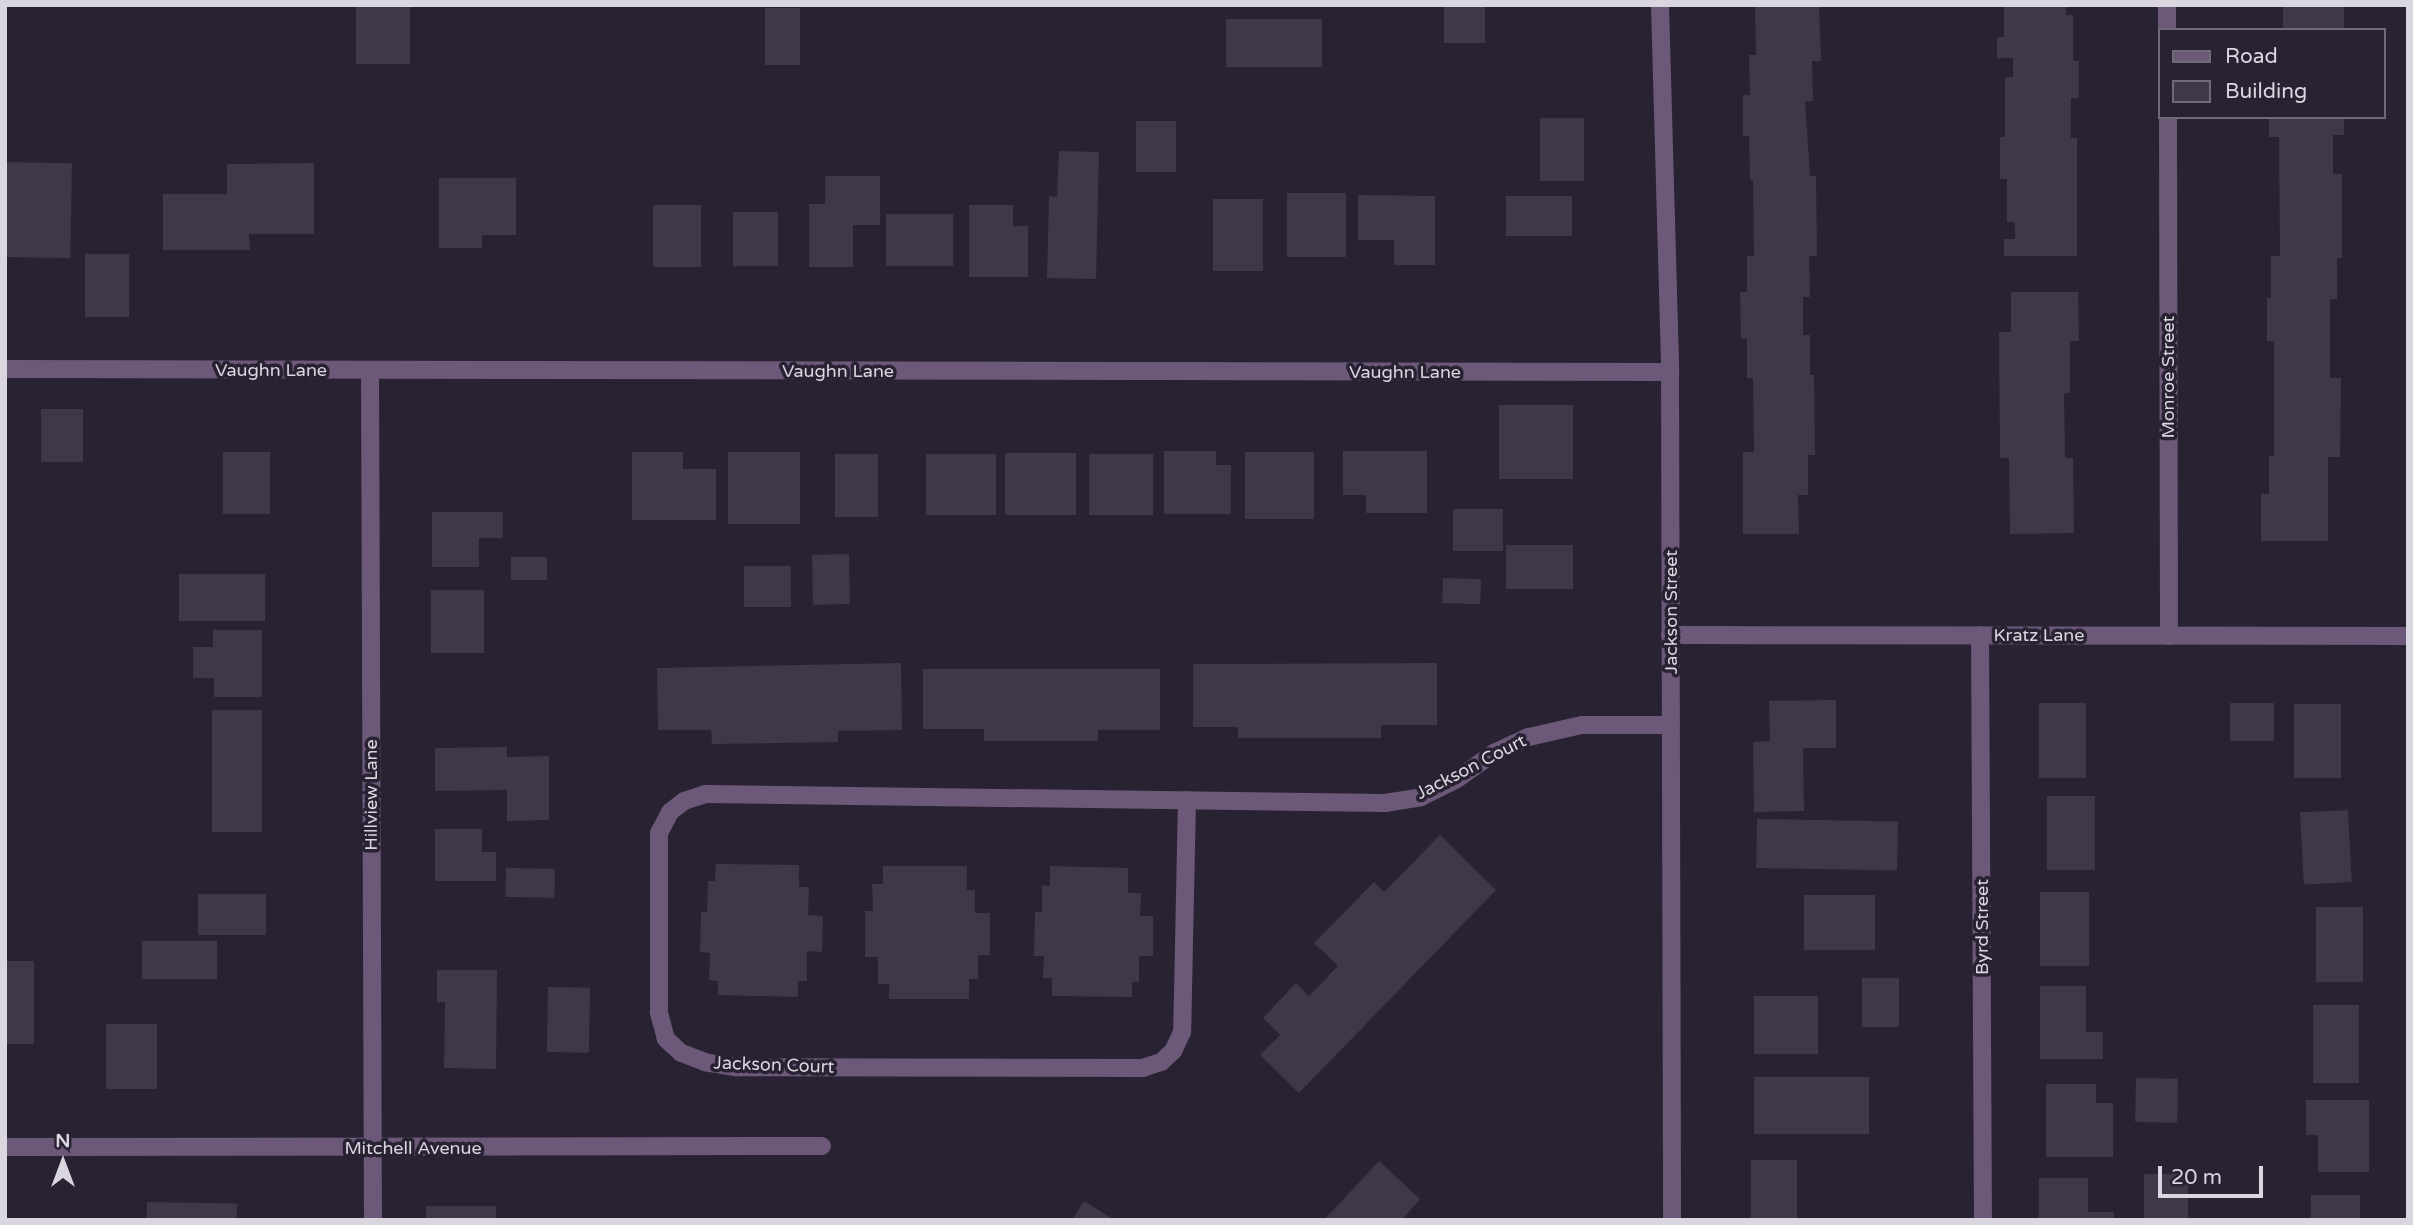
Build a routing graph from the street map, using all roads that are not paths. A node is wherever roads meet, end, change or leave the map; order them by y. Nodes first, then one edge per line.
1 (1660, 5) edge
2 (2167, 5) edge
3 (2167, 28) edge
4 (2168, 119) edge
5 (5, 369) edge
6 (370, 371) junction
7 (1670, 372) junction
8 (1670, 635) junction
9 (1980, 635) junction
10 (2169, 636) junction
11 (2408, 636) edge
12 (1671, 725) junction
13 (1187, 800) junction
14 (822, 1146) dead end
15 (5, 1147) edge
16 (372, 1148) junction
17 (373, 1220) edge
18 (1672, 1220) edge
19 (1983, 1220) edge

1 - 7 street, Jackson Street
2 - 3 street
4 - 10 street, Monroe Street
5 - 6 street, Vaughn Lane
6 - 7 street, Vaughn Lane
6 - 16 street, Hillview Lane
7 - 8 street, Jackson Street
8 - 9 street, Kratz Lane
8 - 12 street, Jackson Street
9 - 10 street, Kratz Lane
9 - 19 street, Byrd Street
10 - 11 street, Kratz Lane
12 - 13 street, Jackson Court
12 - 18 street, Jackson Street
13 - 13 street, Jackson Court
14 - 16 street, Mitchell Avenue
15 - 16 street, Mitchell Avenue
16 - 17 street, Hillview Lane

